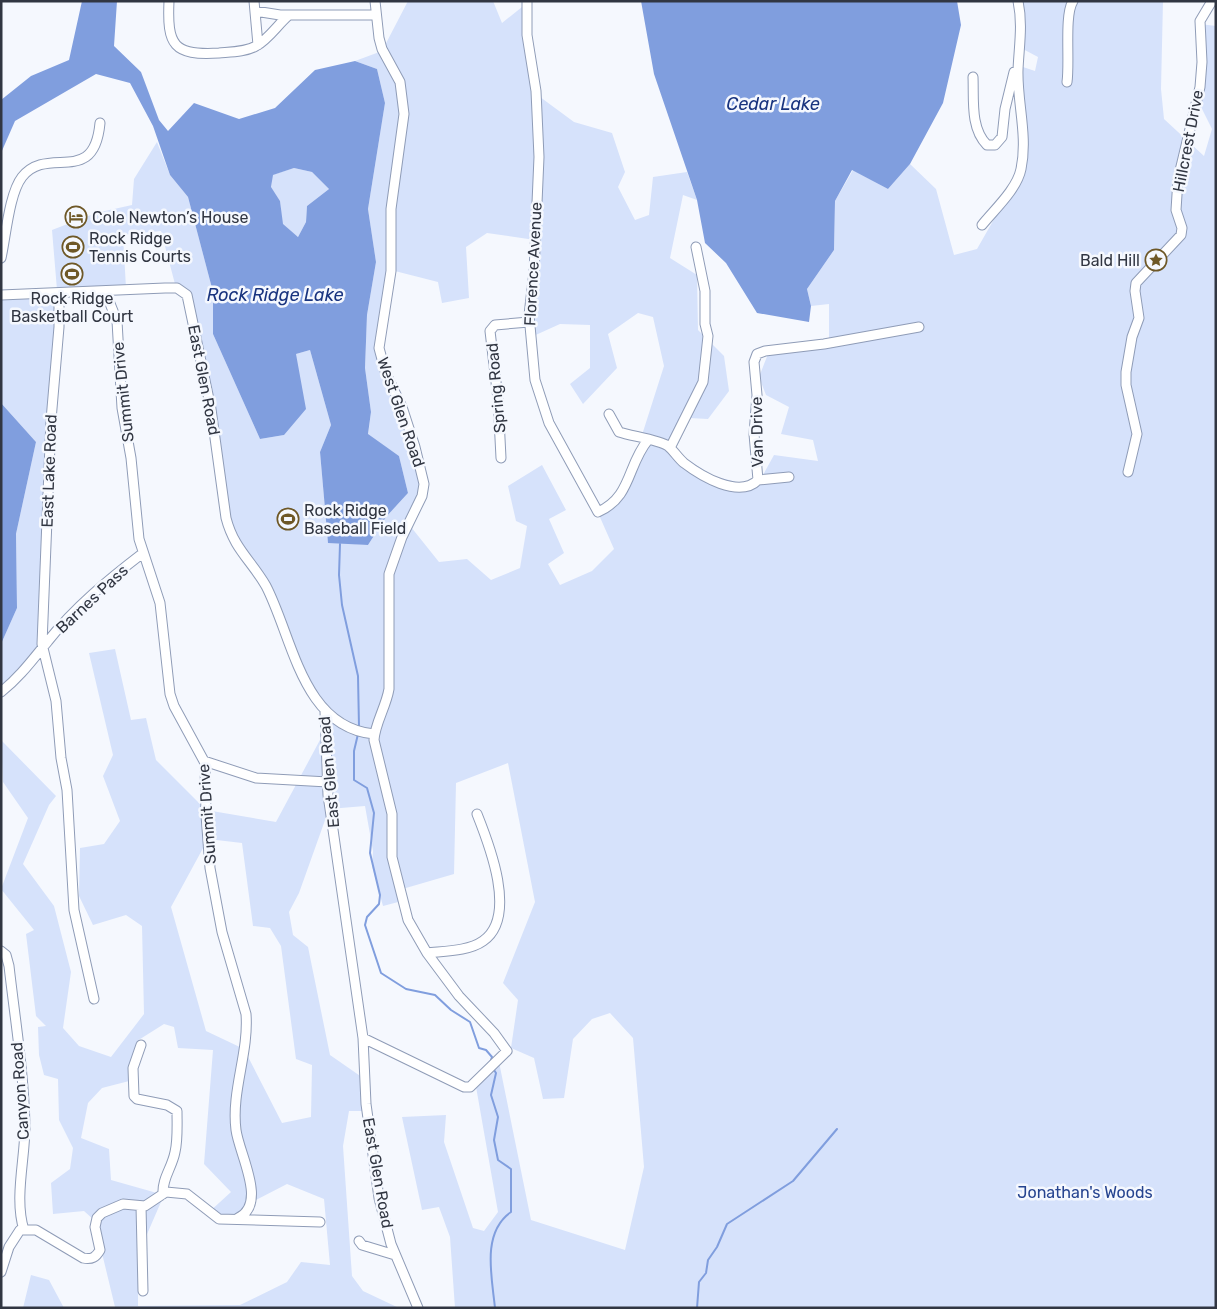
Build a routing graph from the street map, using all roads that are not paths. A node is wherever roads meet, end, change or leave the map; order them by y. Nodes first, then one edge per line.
1 (169, 1) edge
2 (374, 1) edge
3 (527, 1) edge
4 (1018, 1) edge
5 (1073, 1) edge
6 (1212, 1) edge
7 (255, 6) edge
8 (289, 15) junction
9 (376, 15) junction
10 (258, 45) junction
11 (1018, 70) junction
12 (973, 77) dead end
13 (1067, 82) dead end
14 (100, 123) dead end
15 (982, 225) dead end
16 (696, 247) dead end
17 (1, 258) edge
18 (105, 291) junction
19 (59, 294) junction
20 (1, 295) edge
21 (529, 322) junction
22 (919, 327) dead end
23 (609, 414) dead end
24 (648, 440) junction
25 (670, 448) junction
26 (501, 458) dead end
27 (1128, 472) dead end
28 (789, 477) dead end
29 (758, 480) junction
30 (143, 552) junction
31 (43, 648) junction
32 (1, 692) edge
33 (325, 710) junction
34 (365, 733) junction
35 (204, 761) junction
36 (328, 782) junction
37 (477, 814) dead end
38 (1, 951) edge
39 (427, 953) junction
40 (94, 999) dead end
41 (363, 1038) junction
42 (141, 1045) dead end
43 (163, 1194) junction
44 (141, 1206) junction
45 (238, 1218) junction
46 (320, 1222) dead end
47 (22, 1230) junction
48 (359, 1241) dead end
49 (396, 1255) junction
50 (1, 1272) edge
51 (143, 1291) dead end
52 (418, 1308) edge

1 - 10 street
2 - 9 street, West Glen Road
3 - 21 street, Florence Avenue
4 - 11 street
5 - 13 street
6 - 27 street, Hillcrest Drive
7 - 8 street
7 - 10 street
8 - 9 street
8 - 10 street
9 - 34 street, West Glen Road
11 - 12 street
11 - 15 street
14 - 17 street
16 - 25 street
18 - 19 street
18 - 30 street, Summit Drive
18 - 33 street, East Glen Road
19 - 20 street
19 - 31 street, East Lake Road
21 - 24 street, Florence Avenue
21 - 26 street, Spring Road
22 - 29 street, Van Drive
23 - 24 street, Van Drive
24 - 25 street, Van Drive
25 - 29 street, Van Drive
28 - 29 street
30 - 31 street, Barnes Pass
30 - 35 street, Summit Drive
31 - 32 street, Barnes Pass
31 - 40 street, East Lake Road
33 - 34 street
33 - 36 street, East Glen Road
34 - 39 street
35 - 36 street
35 - 45 street, Summit Drive
36 - 41 street, East Glen Road
37 - 39 street
38 - 47 street, Canyon Road
39 - 41 street
41 - 49 street, East Glen Road
42 - 43 street
43 - 44 street
43 - 45 street
44 - 47 street
44 - 51 street
45 - 46 street
47 - 50 street
48 - 49 street
49 - 52 street, East Glen Road

